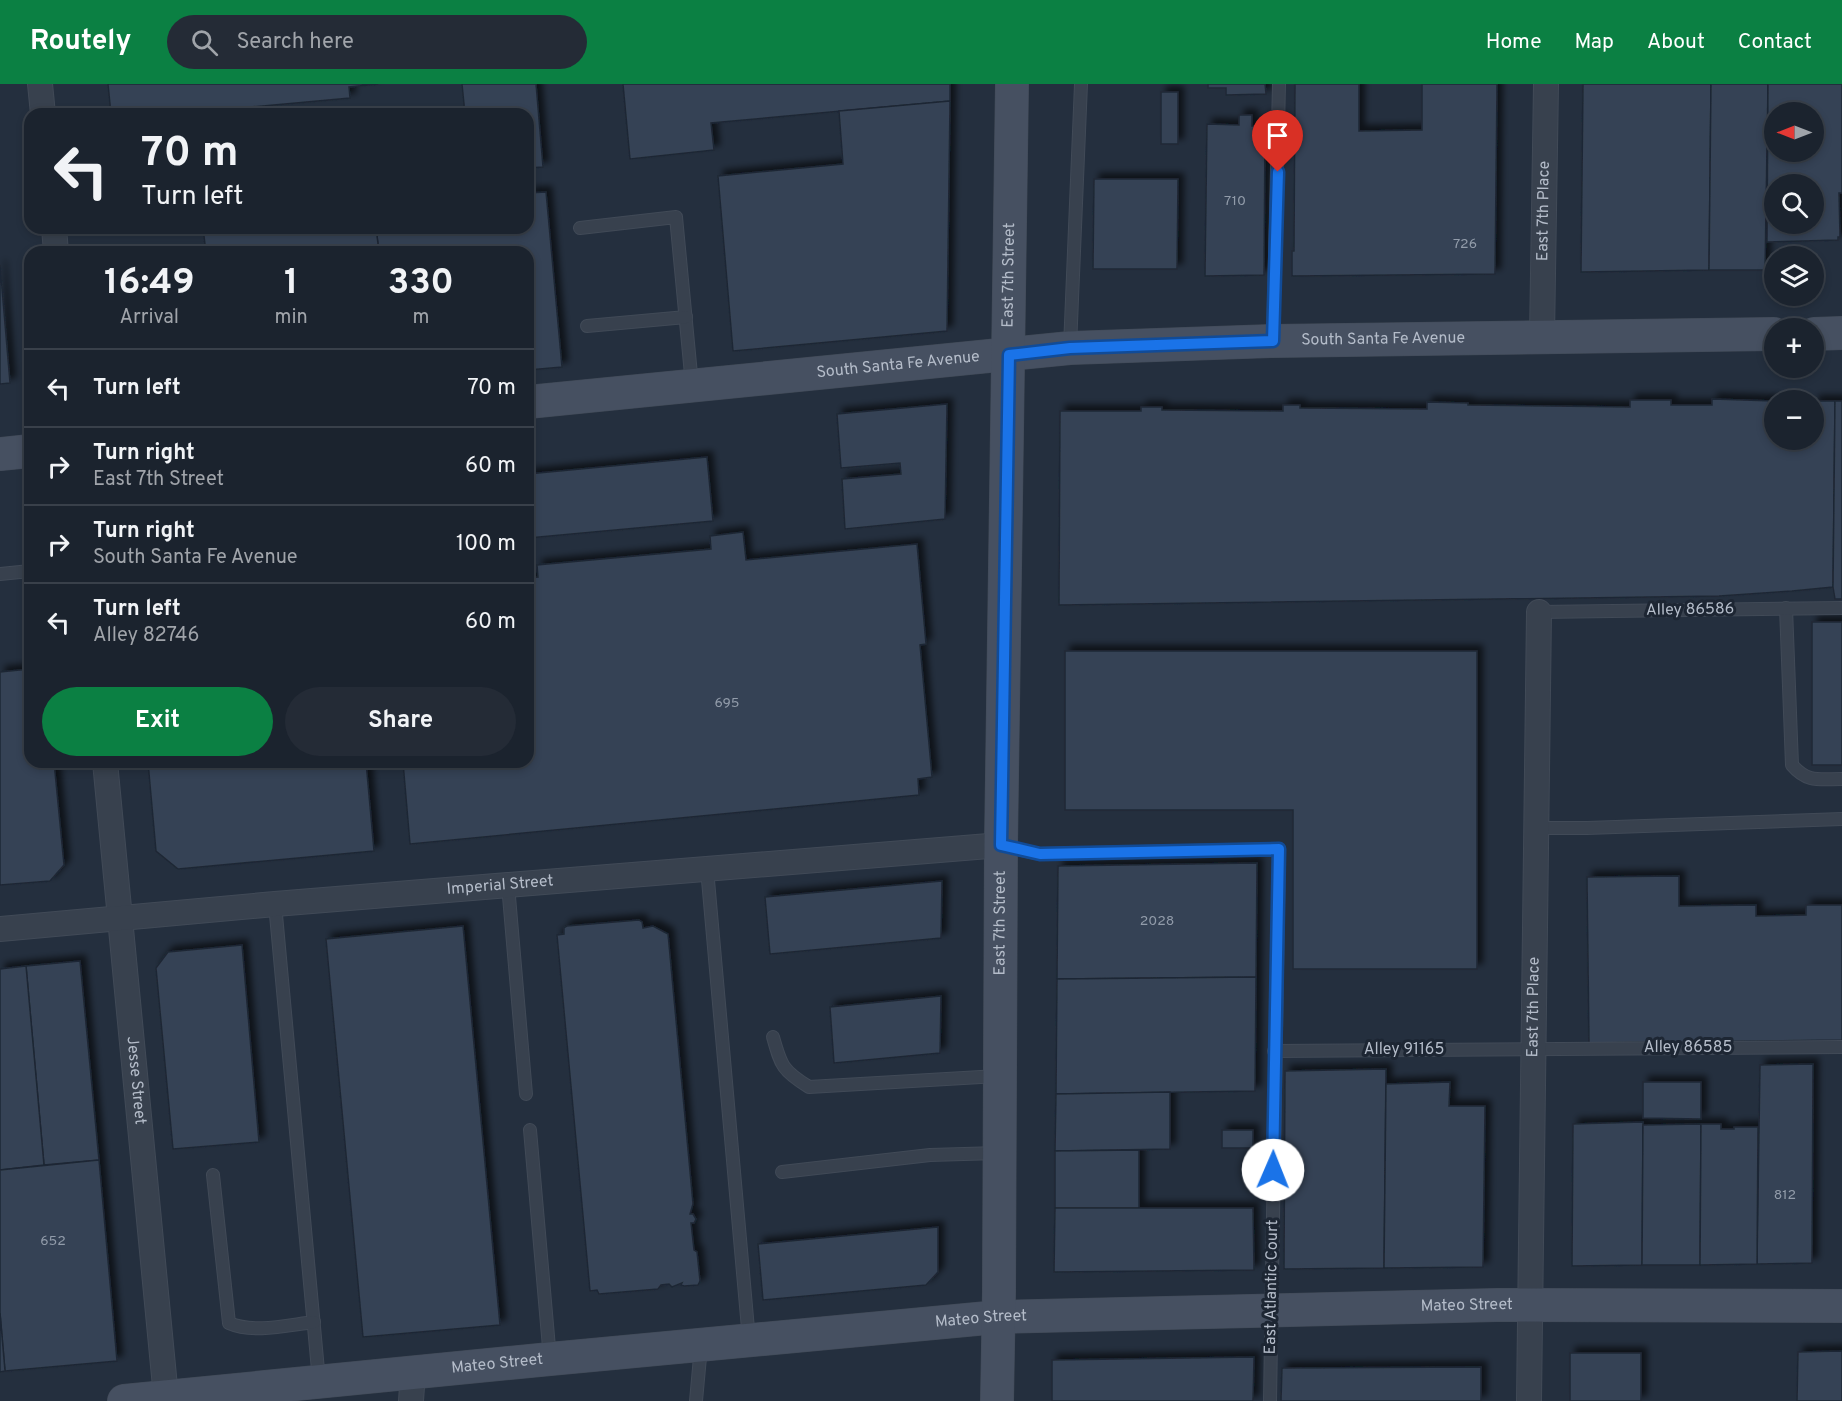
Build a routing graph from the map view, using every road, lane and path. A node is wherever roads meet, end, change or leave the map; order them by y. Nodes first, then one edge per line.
1 (40, 84) edge
2 (1012, 84) edge
3 (1081, 84) edge
4 (1279, 84) edge
5 (1546, 84) edge
6 (42, 108) edge
7 (580, 228) dead end
8 (686, 317) junction
9 (586, 326) dead end
10 (1842, 333) edge
11 (1764, 334) edge
12 (1824, 334) edge
13 (1542, 338) junction
14 (1273, 341) junction
15 (1070, 348) junction
16 (1009, 355) junction
17 (692, 386) junction
18 (534, 401) edge
19 (24, 452) edge
20 (0, 454) edge
21 (24, 572) edge
22 (0, 574) edge
23 (1786, 608) junction
24 (1842, 608) edge
25 (1539, 612) joint
26 (106, 768) edge
27 (1842, 779) edge
28 (1842, 819) edge
29 (1536, 828) junction
30 (1001, 845) junction
31 (707, 869) junction
32 (508, 885) junction
33 (275, 904) junction
34 (120, 918) junction
35 (0, 929) edge
36 (773, 1037) dead end
37 (1842, 1047) edge
38 (1533, 1049) junction
39 (1274, 1051) junction
40 (1000, 1076) junction
41 (526, 1094) dead end
42 (530, 1130) dead end
43 (999, 1153) junction
44 (782, 1172) dead end
45 (213, 1175) dead end
46 (1530, 1304) junction
47 (1842, 1306) edge
48 (1272, 1309) junction
49 (998, 1317) junction
50 (314, 1322) junction
51 (749, 1341) junction
52 (701, 1345) junction
53 (550, 1359) junction
54 (320, 1382) junction
55 (412, 1387) edge
56 (166, 1397) junction
57 (124, 1401) edge
58 (696, 1401) edge
59 (997, 1401) edge
60 (1270, 1401) edge
61 (1529, 1401) edge

1 - 6 street
2 - 16 street, East 7th Street
3 - 15 lane
4 - 14 lane
5 - 13 street, East 7th Place
7 - 8 lane
8 - 9 lane
8 - 17 lane
10 - 12 street
11 - 13 street, South Santa Fe Avenue
13 - 14 street, South Santa Fe Avenue
14 - 15 street, South Santa Fe Avenue
15 - 16 street, South Santa Fe Avenue
16 - 17 street, South Santa Fe Avenue
16 - 30 street, East 7th Street
17 - 18 street, South Santa Fe Avenue
19 - 20 street
21 - 22 lane
23 - 24 lane, Alley 86586
23 - 25 lane, Alley 86586
23 - 27 lane
25 - 29 street, East 7th Place
26 - 34 street, Jesse Street
28 - 29 lane
29 - 38 street, East 7th Place
30 - 31 street, Imperial Street
30 - 39 lane, East Atlantic Court
30 - 40 street, East 7th Street
31 - 32 street, Imperial Street
31 - 51 lane
32 - 33 street, Imperial Street
32 - 41 lane
33 - 34 street, Imperial Street
33 - 50 lane
34 - 35 street, Imperial Street
34 - 56 street, Jesse Street
36 - 40 lane
37 - 38 lane, Alley 86585
38 - 39 lane, Alley 91165
38 - 46 street, East 7th Place
39 - 48 lane, East Atlantic Court
40 - 43 street, East 7th Street
42 - 53 lane
43 - 44 lane
43 - 49 street, East 7th Street
45 - 50 lane
46 - 47 street, Mateo Street
46 - 48 street, Mateo Street
46 - 61 street, East 7th Place
48 - 49 street, Mateo Street
48 - 60 lane, East Atlantic Court
49 - 51 street, Mateo Street
49 - 59 street, East 7th Street
50 - 54 lane
51 - 52 street, Mateo Street
52 - 53 street, Mateo Street
52 - 58 lane
53 - 55 street, Mateo Street
54 - 55 street, Mateo Street
54 - 56 street, Mateo Street
56 - 57 street, Mateo Street

